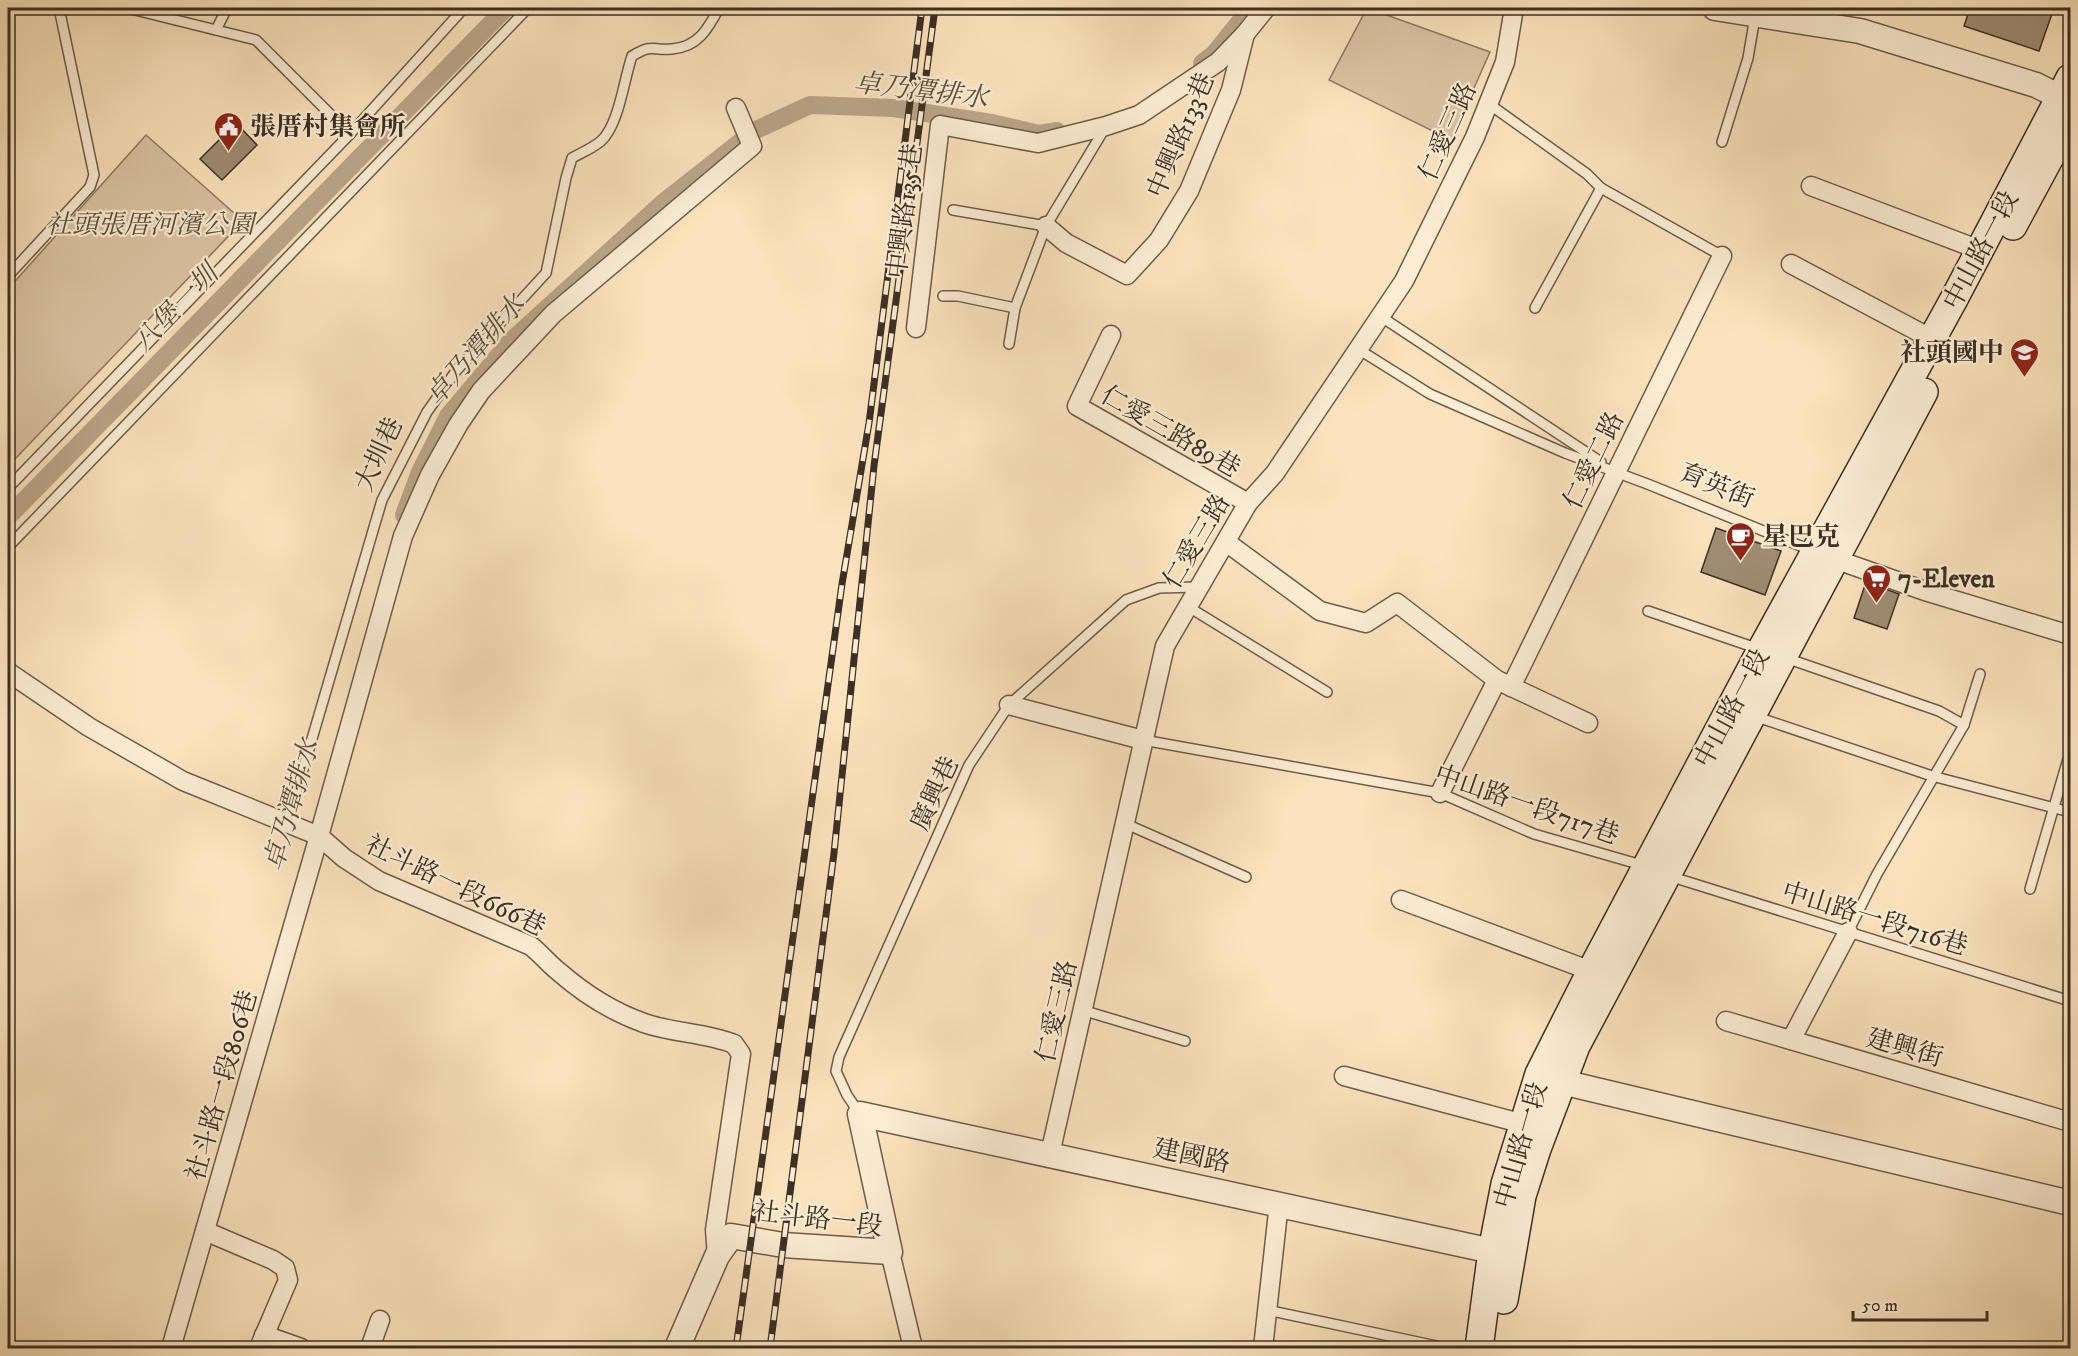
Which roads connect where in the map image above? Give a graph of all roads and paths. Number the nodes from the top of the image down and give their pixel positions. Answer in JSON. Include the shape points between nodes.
{"nodes":[{"id":1,"x":59,"y":8,"type":"edge"},
{"id":2,"x":127,"y":8,"type":"edge"},
{"id":3,"x":227,"y":8,"type":"edge"},
{"id":4,"x":464,"y":8,"type":"edge"},
{"id":5,"x":528,"y":8,"type":"edge"},
{"id":6,"x":719,"y":8,"type":"edge"},
{"id":7,"x":1266,"y":8,"type":"edge"},
{"id":8,"x":1514,"y":8,"type":"edge"},
{"id":9,"x":1715,"y":8,"type":"edge"},
{"id":10,"x":156,"y":11,"type":"edge"},
{"id":11,"x":1755,"y":14,"type":"junction"},
{"id":12,"x":216,"y":30,"type":"junction"},
{"id":13,"x":1245,"y":34,"type":"junction"},
{"id":14,"x":2068,"y":99,"type":"edge"},
{"id":15,"x":1488,"y":104,"type":"junction"},
{"id":16,"x":736,"y":108,"type":"dead end"},
{"id":17,"x":1106,"y":126,"type":"junction"},
{"id":18,"x":350,"y":134,"type":"junction"},
{"id":19,"x":1722,"y":142,"type":"dead end"},
{"id":20,"x":1811,"y":186,"type":"dead end"},
{"id":21,"x":1601,"y":188,"type":"junction"},
{"id":22,"x":953,"y":210,"type":"dead end"},
{"id":23,"x":1046,"y":226,"type":"junction"},
{"id":24,"x":1980,"y":250,"type":"junction"},
{"id":25,"x":1722,"y":256,"type":"joint"},
{"id":26,"x":1791,"y":264,"type":"dead end"},
{"id":27,"x":8,"y":276,"type":"edge"},
{"id":28,"x":943,"y":296,"type":"dead end"},
{"id":29,"x":1015,"y":308,"type":"junction"},
{"id":30,"x":1535,"y":308,"type":"dead end"},
{"id":31,"x":1380,"y":316,"type":"junction"},
{"id":32,"x":916,"y":328,"type":"dead end"},
{"id":33,"x":1111,"y":334,"type":"dead end"},
{"id":34,"x":1932,"y":339,"type":"junction"},
{"id":35,"x":1009,"y":344,"type":"dead end"},
{"id":36,"x":1358,"y":349,"type":"junction"},
{"id":37,"x":1615,"y":472,"type":"junction"},
{"id":38,"x":8,"y":488,"type":"edge"},
{"id":39,"x":1248,"y":503,"type":"junction"},
{"id":40,"x":1226,"y":542,"type":"junction"},
{"id":41,"x":8,"y":547,"type":"edge"},
{"id":42,"x":1825,"y":555,"type":"junction"},
{"id":43,"x":1198,"y":587,"type":"junction"},
{"id":44,"x":1187,"y":606,"type":"junction"},
{"id":45,"x":1648,"y":611,"type":"dead end"},
{"id":46,"x":2070,"y":635,"type":"edge"},
{"id":47,"x":1773,"y":653,"type":"junction"},
{"id":48,"x":8,"y":672,"type":"edge"},
{"id":49,"x":1980,"y":674,"type":"dead end"},
{"id":50,"x":1504,"y":683,"type":"junction"},
{"id":51,"x":1327,"y":692,"type":"dead end"},
{"id":52,"x":1009,"y":705,"type":"junction"},
{"id":53,"x":1752,"y":715,"type":"junction"},
{"id":54,"x":1588,"y":723,"type":"dead end"},
{"id":55,"x":1964,"y":724,"type":"junction"},
{"id":56,"x":1143,"y":740,"type":"junction"},
{"id":57,"x":2070,"y":752,"type":"edge"},
{"id":58,"x":1932,"y":776,"type":"junction"},
{"id":59,"x":1440,"y":793,"type":"junction"},
{"id":60,"x":2054,"y":807,"type":"junction"},
{"id":61,"x":2070,"y":812,"type":"edge"},
{"id":62,"x":1124,"y":823,"type":"junction"},
{"id":63,"x":292,"y":827,"type":"junction"},
{"id":64,"x":319,"y":836,"type":"junction"},
{"id":65,"x":1657,"y":871,"type":"junction"},
{"id":66,"x":1246,"y":877,"type":"dead end"},
{"id":67,"x":2030,"y":888,"type":"dead end"},
{"id":68,"x":1401,"y":900,"type":"dead end"},
{"id":69,"x":1848,"y":932,"type":"junction"},
{"id":70,"x":1590,"y":971,"type":"junction"},
{"id":71,"x":2070,"y":1001,"type":"edge"},
{"id":72,"x":1082,"y":1010,"type":"junction"},
{"id":73,"x":1726,"y":1021,"type":"dead end"},
{"id":74,"x":1791,"y":1040,"type":"junction"},
{"id":75,"x":1185,"y":1041,"type":"dead end"},
{"id":76,"x":1344,"y":1076,"type":"dead end"},
{"id":77,"x":1551,"y":1078,"type":"junction"},
{"id":78,"x":860,"y":1114,"type":"junction"},
{"id":79,"x":2070,"y":1122,"type":"edge"},
{"id":80,"x":1524,"y":1124,"type":"junction"},
{"id":81,"x":1050,"y":1154,"type":"junction"},
{"id":82,"x":1279,"y":1203,"type":"junction"},
{"id":83,"x":2070,"y":1203,"type":"edge"},
{"id":84,"x":205,"y":1231,"type":"junction"},
{"id":85,"x":890,"y":1252,"type":"junction"},
{"id":86,"x":1502,"y":1252,"type":"junction"},
{"id":87,"x":717,"y":1256,"type":"junction"},
{"id":88,"x":1267,"y":1310,"type":"junction"},
{"id":89,"x":380,"y":1320,"type":"dead end"},
{"id":90,"x":262,"y":1342,"type":"edge"},
{"id":91,"x":171,"y":1348,"type":"edge"},
{"id":92,"x":301,"y":1348,"type":"edge"},
{"id":93,"x":370,"y":1348,"type":"edge"},
{"id":94,"x":677,"y":1348,"type":"edge"},
{"id":95,"x":913,"y":1348,"type":"edge"},
{"id":96,"x":1263,"y":1348,"type":"edge"},
{"id":97,"x":1446,"y":1348,"type":"edge"},
{"id":98,"x":1479,"y":1348,"type":"edge"},
{"id":99,"x":1497,"y":1348,"type":"edge"}],
"edges":[{"from":1,"to":27,"type":"lane","via":[[94,175],[90,187]]},
{"from":2,"to":10,"type":"lane"},
{"from":3,"to":12,"type":"lane"},
{"from":4,"to":18,"type":"lane"},
{"from":5,"to":41,"type":"lane"},
{"from":6,"to":63,"type":"lane","name":"大圳巷","via":[[709,28],[693,45],[672,49],[647,47],[632,56],[610,130],[601,141],[572,158],[546,273],[456,371],[405,452],[382,500]]},
{"from":7,"to":13,"type":"street","name":"中興路133巷"},
{"from":8,"to":15,"type":"street","name":"仁愛三路","via":[[1505,62]]},
{"from":9,"to":11,"type":"street"},
{"from":10,"to":12,"type":"lane"},
{"from":11,"to":14,"type":"street","via":[[1860,31],[2036,85]]},
{"from":11,"to":19,"type":"lane","via":[[1748,58]]},
{"from":12,"to":18,"type":"lane","via":[[256,40]]},
{"from":13,"to":17,"type":"street","name":"中興路135巷","via":[[1218,62],[1139,116]]},
{"from":13,"to":23,"type":"street","name":"中興路133巷","via":[[1231,90],[1189,190],[1159,240],[1127,275],[1066,243]]},
{"from":14,"to":24,"type":"main road","name":"中山路一段"},
{"from":14,"to":42,"type":"main road","name":"中山路一段"},
{"from":15,"to":21,"type":"lane"},
{"from":15,"to":31,"type":"street","name":"仁愛三路","via":[[1404,282]]},
{"from":16,"to":64,"type":"street","via":[[752,146],[553,314],[481,391],[458,425],[403,536]]},
{"from":17,"to":23,"type":"lane"},
{"from":17,"to":32,"type":"street","name":"中興路135巷","via":[[1038,143],[940,124]]},
{"from":18,"to":38,"type":"lane"},
{"from":20,"to":24,"type":"street"},
{"from":21,"to":25,"type":"lane"},
{"from":21,"to":30,"type":"lane"},
{"from":22,"to":23,"type":"lane"},
{"from":23,"to":29,"type":"lane"},
{"from":24,"to":34,"type":"main road","name":"中山路一段"},
{"from":25,"to":37,"type":"street","name":"仁愛二路"},
{"from":26,"to":34,"type":"street"},
{"from":28,"to":29,"type":"lane"},
{"from":29,"to":35,"type":"lane"},
{"from":31,"to":36,"type":"street","name":"仁愛三路"},
{"from":31,"to":37,"type":"lane"},
{"from":33,"to":39,"type":"street","name":"仁愛三路89巷","via":[[1077,406]]},
{"from":34,"to":42,"type":"main road","name":"中山路一段"},
{"from":36,"to":37,"type":"lane","name":"育英街","via":[[1430,394]]},
{"from":36,"to":39,"type":"street","name":"仁愛三路","via":[[1275,473]]},
{"from":37,"to":42,"type":"lane","name":"育英街"},
{"from":37,"to":50,"type":"street","name":"仁愛二路"},
{"from":39,"to":40,"type":"street","name":"仁愛三路"},
{"from":40,"to":43,"type":"street","name":"仁愛三路"},
{"from":40,"to":50,"type":"street","via":[[1320,610],[1366,623],[1397,603]]},
{"from":42,"to":46,"type":"street","name":"育英街","via":[[1928,592]]},
{"from":42,"to":47,"type":"main road","name":"中山路一段"},
{"from":43,"to":44,"type":"street","name":"仁愛三路"},
{"from":43,"to":52,"type":"lane","name":"廣興巷","via":[[1159,588],[1126,600]]},
{"from":44,"to":51,"type":"lane"},
{"from":44,"to":56,"type":"street","name":"仁愛三路","via":[[1165,646]]},
{"from":45,"to":47,"type":"lane"},
{"from":47,"to":53,"type":"main road","name":"中山路一段"},
{"from":47,"to":55,"type":"lane","via":[[1939,711]]},
{"from":47,"to":65,"type":"main road","name":"中山路一段"},
{"from":48,"to":63,"type":"street","via":[[183,782]]},
{"from":49,"to":55,"type":"lane"},
{"from":50,"to":54,"type":"street"},
{"from":50,"to":59,"type":"street","name":"仁愛二路"},
{"from":52,"to":56,"type":"street"},
{"from":52,"to":78,"type":"lane","name":"廣興巷","via":[[969,765],[839,1057],[836,1071]]},
{"from":53,"to":58,"type":"lane"},
{"from":53,"to":65,"type":"main road","name":"中山路一段"},
{"from":55,"to":58,"type":"lane"},
{"from":56,"to":59,"type":"lane","name":"中山路一段717巷"},
{"from":56,"to":62,"type":"street","name":"仁愛三路"},
{"from":57,"to":60,"type":"lane"},
{"from":58,"to":60,"type":"lane"},
{"from":58,"to":69,"type":"lane"},
{"from":59,"to":65,"type":"lane","name":"中山路一段717巷","via":[[1534,834]]},
{"from":60,"to":61,"type":"lane"},
{"from":60,"to":67,"type":"lane"},
{"from":62,"to":66,"type":"lane"},
{"from":62,"to":72,"type":"street","name":"仁愛三路"},
{"from":63,"to":64,"type":"street"},
{"from":64,"to":84,"type":"street","name":"社斗路一段806巷"},
{"from":64,"to":87,"type":"street","name":"社斗路一段666巷","via":[[379,881],[531,946],[557,971],[609,1007],[645,1023],[734,1044],[741,1054],[715,1230]]},
{"from":65,"to":69,"type":"lane","name":"中山路一段716巷"},
{"from":65,"to":70,"type":"main road","name":"中山路一段"},
{"from":65,"to":77,"type":"main road","name":"中山路一段","via":[[1576,1046]]},
{"from":68,"to":70,"type":"street"},
{"from":69,"to":71,"type":"lane","name":"中山路一段716巷"},
{"from":69,"to":74,"type":"street"},
{"from":70,"to":77,"type":"main road","name":"中山路一段"},
{"from":72,"to":75,"type":"lane"},
{"from":72,"to":81,"type":"street","name":"仁愛三路"},
{"from":73,"to":74,"type":"street","name":"建興街"},
{"from":74,"to":79,"type":"street","name":"建興街"},
{"from":76,"to":80,"type":"street"},
{"from":77,"to":80,"type":"main road","name":"中山路一段"},
{"from":77,"to":83,"type":"street"},
{"from":77,"to":86,"type":"main road","name":"中山路一段","via":[[1537,1149]]},
{"from":78,"to":81,"type":"street","name":"建國路"},
{"from":78,"to":85,"type":"street"},
{"from":80,"to":86,"type":"main road","name":"中山路一段","via":[[1505,1184]]},
{"from":81,"to":82,"type":"street","name":"建國路"},
{"from":82,"to":86,"type":"street","name":"建國路"},
{"from":82,"to":88,"type":"street"},
{"from":84,"to":90,"type":"street","via":[[285,1268],[288,1280]]},
{"from":84,"to":91,"type":"street","name":"社斗路一段806巷"},
{"from":85,"to":87,"type":"street","name":"社斗路一段","via":[[783,1245],[731,1236]]},
{"from":85,"to":95,"type":"street","name":"社斗路一段"},
{"from":86,"to":98,"type":"main road","name":"中山路一段"},
{"from":86,"to":99,"type":"main road","name":"中山路一段"},
{"from":87,"to":94,"type":"street","name":"社斗路一段"},
{"from":88,"to":96,"type":"street"},
{"from":88,"to":97,"type":"lane"},
{"from":89,"to":93,"type":"street"},
{"from":90,"to":92,"type":"street"}]}
